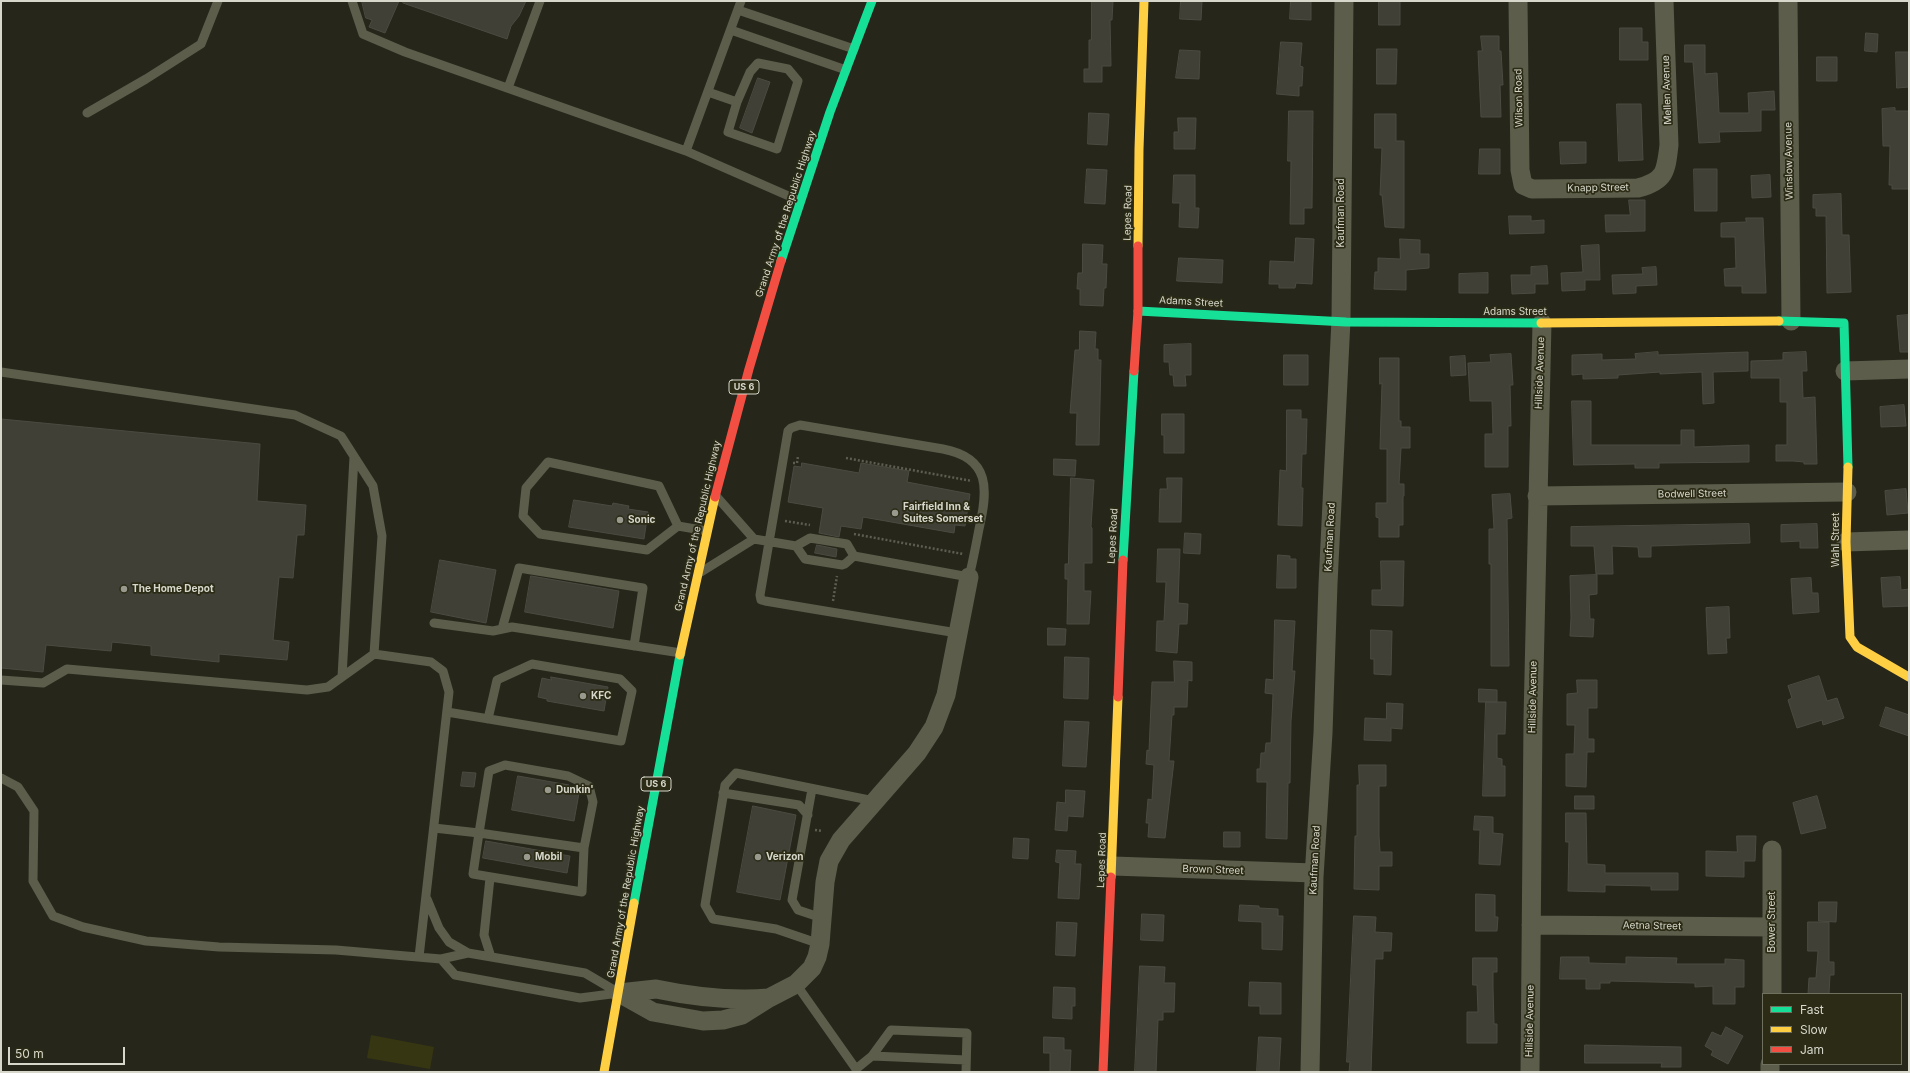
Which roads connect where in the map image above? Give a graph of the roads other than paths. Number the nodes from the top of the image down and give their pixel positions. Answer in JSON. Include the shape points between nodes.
{"nodes":[{"id":1,"x":218,"y":1,"type":"edge"},
{"id":2,"x":352,"y":1,"type":"edge"},
{"id":3,"x":540,"y":1,"type":"edge"},
{"id":4,"x":872,"y":1,"type":"edge"},
{"id":5,"x":1144,"y":1,"type":"edge"},
{"id":6,"x":1344,"y":1,"type":"edge"},
{"id":7,"x":1518,"y":1,"type":"edge"},
{"id":8,"x":1664,"y":1,"type":"edge"},
{"id":9,"x":1788,"y":1,"type":"edge"},
{"id":10,"x":740,"y":6,"type":"edge"},
{"id":11,"x":731,"y":30,"type":"junction"},
{"id":12,"x":854,"y":49,"type":"junction"},
{"id":13,"x":846,"y":70,"type":"junction"},
{"id":14,"x":508,"y":88,"type":"junction"},
{"id":15,"x":708,"y":92,"type":"junction"},
{"id":16,"x":737,"y":102,"type":"junction"},
{"id":17,"x":87,"y":113,"type":"dead end"},
{"id":18,"x":686,"y":151,"type":"junction"},
{"id":19,"x":1661,"y":177,"type":"joint"},
{"id":20,"x":1532,"y":189,"type":"joint"},
{"id":21,"x":800,"y":201,"type":"junction"},
{"id":22,"x":1138,"y":311,"type":"junction"},
{"id":23,"x":1340,"y":321,"type":"junction"},
{"id":24,"x":1791,"y":321,"type":"junction"},
{"id":25,"x":1542,"y":323,"type":"junction"},
{"id":26,"x":1909,"y":369,"type":"edge"},
{"id":27,"x":1845,"y":371,"type":"junction"},
{"id":28,"x":1,"y":372,"type":"edge"},
{"id":29,"x":354,"y":457,"type":"junction"},
{"id":30,"x":1847,"y":492,"type":"junction"},
{"id":31,"x":715,"y":495,"type":"junction"},
{"id":32,"x":1537,"y":496,"type":"junction"},
{"id":33,"x":678,"y":526,"type":"junction"},
{"id":34,"x":707,"y":530,"type":"junction"},
{"id":35,"x":754,"y":539,"type":"junction"},
{"id":36,"x":1909,"y":540,"type":"edge"},
{"id":37,"x":769,"y":542,"type":"junction"},
{"id":38,"x":1846,"y":542,"type":"junction"},
{"id":39,"x":796,"y":546,"type":"junction"},
{"id":40,"x":854,"y":556,"type":"junction"},
{"id":41,"x":696,"y":574,"type":"junction"},
{"id":42,"x":970,"y":577,"type":"junction"},
{"id":43,"x":434,"y":623,"type":"dead end"},
{"id":44,"x":502,"y":629,"type":"junction"},
{"id":45,"x":957,"y":634,"type":"junction"},
{"id":46,"x":634,"y":646,"type":"junction"},
{"id":47,"x":680,"y":653,"type":"junction"},
{"id":48,"x":374,"y":654,"type":"junction"},
{"id":49,"x":342,"y":677,"type":"junction"},
{"id":50,"x":1909,"y":677,"type":"edge"},
{"id":51,"x":1,"y":680,"type":"edge"},
{"id":52,"x":447,"y":712,"type":"junction"},
{"id":53,"x":488,"y":719,"type":"junction"},
{"id":54,"x":1,"y":778,"type":"edge"},
{"id":55,"x":812,"y":789,"type":"junction"},
{"id":56,"x":723,"y":793,"type":"junction"},
{"id":57,"x":874,"y":801,"type":"junction"},
{"id":58,"x":808,"y":815,"type":"junction"},
{"id":59,"x":434,"y":828,"type":"junction"},
{"id":60,"x":479,"y":833,"type":"junction"},
{"id":61,"x":584,"y":848,"type":"junction"},
{"id":62,"x":1772,"y":850,"type":"dead end"},
{"id":63,"x":1113,"y":866,"type":"junction"},
{"id":64,"x":1314,"y":873,"type":"junction"},
{"id":65,"x":490,"y":878,"type":"junction"},
{"id":66,"x":427,"y":898,"type":"junction"},
{"id":67,"x":822,"y":918,"type":"junction"},
{"id":68,"x":1531,"y":925,"type":"junction"},
{"id":69,"x":1772,"y":927,"type":"junction"},
{"id":70,"x":820,"y":944,"type":"junction"},
{"id":71,"x":468,"y":953,"type":"junction"},
{"id":72,"x":419,"y":957,"type":"junction"},
{"id":73,"x":491,"y":958,"type":"junction"},
{"id":74,"x":441,"y":959,"type":"junction"},
{"id":75,"x":796,"y":984,"type":"junction"},
{"id":76,"x":619,"y":993,"type":"junction"},
{"id":77,"x":1772,"y":993,"type":"edge"},
{"id":78,"x":872,"y":1056,"type":"junction"},
{"id":79,"x":966,"y":1060,"type":"junction"},
{"id":80,"x":856,"y":1071,"type":"edge"},
{"id":81,"x":604,"y":1072,"type":"edge"},
{"id":82,"x":966,"y":1072,"type":"edge"},
{"id":83,"x":1103,"y":1072,"type":"edge"},
{"id":84,"x":1310,"y":1072,"type":"edge"},
{"id":85,"x":1530,"y":1072,"type":"edge"}],
"edges":[{"from":1,"to":17,"type":"lane","via":[[201,44]]},
{"from":2,"to":14,"type":"lane","via":[[363,34],[405,52]]},
{"from":3,"to":14,"type":"lane"},
{"from":4,"to":12,"type":"street","name":"Grand Army of the Republic Highway","number":"US 6"},
{"from":5,"to":22,"type":"street","name":"Lepes Road","via":[[1139,148]]},
{"from":6,"to":23,"type":"street","name":"Kaufman Road"},
{"from":7,"to":20,"type":"street","name":"Wilson Road","via":[[1520,170],[1523,185]]},
{"from":8,"to":19,"type":"street","name":"Mellen Avenue","via":[[1669,145],[1667,166]]},
{"from":9,"to":24,"type":"street","name":"Winslow Avenue"},
{"from":10,"to":11,"type":"lane"},
{"from":10,"to":12,"type":"lane"},
{"from":11,"to":13,"type":"lane"},
{"from":11,"to":15,"type":"lane"},
{"from":12,"to":13,"type":"street","name":"Grand Army of the Republic Highway","number":"US 6"},
{"from":13,"to":21,"type":"street","name":"Grand Army of the Republic Highway","number":"US 6"},
{"from":14,"to":18,"type":"lane"},
{"from":15,"to":16,"type":"lane"},
{"from":15,"to":18,"type":"lane"},
{"from":16,"to":16,"type":"lane","via":[[728,132],[777,149],[798,81],[788,69],[758,63],[750,72]]},
{"from":18,"to":21,"type":"lane"},
{"from":19,"to":20,"type":"street","name":"Knapp Street","via":[[1653,184],[1638,188]]},
{"from":21,"to":31,"type":"street","name":"Grand Army of the Republic Highway","number":"US 6"},
{"from":22,"to":23,"type":"street","name":"Adams Street"},
{"from":22,"to":63,"type":"street","name":"Lepes Road","via":[[1126,488]]},
{"from":23,"to":25,"type":"street","name":"Adams Street"},
{"from":23,"to":64,"type":"street","name":"Kaufman Road","via":[[1323,733]]},
{"from":24,"to":25,"type":"street","name":"Adams Street"},
{"from":24,"to":27,"type":"street","name":"Adams Street","via":[[1844,323]]},
{"from":25,"to":32,"type":"street","name":"Hillside Avenue"},
{"from":26,"to":27,"type":"street"},
{"from":27,"to":30,"type":"street","name":"Wahl Street"},
{"from":28,"to":29,"type":"lane","via":[[295,415],[340,436]]},
{"from":29,"to":48,"type":"lane","via":[[373,486],[382,536]]},
{"from":29,"to":49,"type":"lane"},
{"from":30,"to":32,"type":"street","name":"Bodwell Street"},
{"from":30,"to":38,"type":"street","name":"Wahl Street"},
{"from":31,"to":34,"type":"street","name":"Grand Army of the Republic Highway","number":"US 6"},
{"from":31,"to":35,"type":"lane"},
{"from":32,"to":68,"type":"street","name":"Hillside Avenue"},
{"from":33,"to":33,"type":"lane","via":[[659,486],[548,462],[526,488],[523,516],[540,534],[647,550]]},
{"from":33,"to":34,"type":"lane"},
{"from":34,"to":41,"type":"street","name":"Grand Army of the Republic Highway","number":"US 6"},
{"from":35,"to":37,"type":"lane"},
{"from":35,"to":41,"type":"lane"},
{"from":36,"to":38,"type":"street"},
{"from":37,"to":39,"type":"lane"},
{"from":37,"to":42,"type":"lane","via":[[788,431],[791,428],[800,425],[943,449],[966,456],[984,481],[985,503]]},
{"from":37,"to":45,"type":"lane","via":[[761,600]]},
{"from":38,"to":50,"type":"street","name":"Wahl Street","via":[[1850,637],[1857,647]]},
{"from":39,"to":40,"type":"lane","via":[[810,538],[847,544]]},
{"from":39,"to":40,"type":"lane","via":[[805,559],[842,565]]},
{"from":40,"to":42,"type":"lane"},
{"from":41,"to":47,"type":"street","name":"Grand Army of the Republic Highway","number":"US 6"},
{"from":42,"to":45,"type":"street"},
{"from":43,"to":44,"type":"lane","via":[[493,631]]},
{"from":44,"to":46,"type":"lane","via":[[512,627]]},
{"from":44,"to":46,"type":"lane","via":[[519,568],[643,588]]},
{"from":45,"to":57,"type":"street","via":[[946,695],[934,727],[917,753]]},
{"from":46,"to":47,"type":"lane"},
{"from":47,"to":76,"type":"street","name":"Grand Army of the Republic Highway","number":"US 6"},
{"from":48,"to":49,"type":"lane"},
{"from":48,"to":52,"type":"lane","via":[[431,662],[443,671],[449,692]]},
{"from":49,"to":51,"type":"lane","via":[[328,687],[307,690],[67,669],[43,682]]},
{"from":52,"to":53,"type":"lane"},
{"from":52,"to":59,"type":"lane"},
{"from":53,"to":53,"type":"lane","via":[[621,741],[632,691],[620,679],[532,664],[497,680]]},
{"from":54,"to":72,"type":"lane","via":[[18,787],[34,811],[33,881],[53,916],[83,927],[146,941],[219,947],[336,950]]},
{"from":55,"to":56,"type":"lane","via":[[736,773],[724,785]]},
{"from":55,"to":57,"type":"lane"},
{"from":55,"to":58,"type":"lane"},
{"from":56,"to":58,"type":"lane","via":[[799,805]]},
{"from":56,"to":70,"type":"lane","via":[[705,906],[714,919],[776,929]]},
{"from":57,"to":67,"type":"street","via":[[841,840],[829,861]]},
{"from":58,"to":67,"type":"lane","via":[[792,900],[798,910]]},
{"from":59,"to":60,"type":"lane"},
{"from":59,"to":66,"type":"lane"},
{"from":60,"to":61,"type":"lane"},
{"from":60,"to":61,"type":"lane","via":[[489,771],[505,765],[568,776],[589,786],[593,802]]},
{"from":60,"to":65,"type":"lane","via":[[473,874]]},
{"from":61,"to":65,"type":"lane","via":[[582,892]]},
{"from":62,"to":69,"type":"street","name":"Bower Street"},
{"from":63,"to":64,"type":"street","name":"Brown Street"},
{"from":63,"to":83,"type":"street","name":"Lepes Road"},
{"from":64,"to":84,"type":"street","name":"Kaufman Road"},
{"from":65,"to":73,"type":"lane","via":[[484,935]]},
{"from":66,"to":71,"type":"lane","via":[[439,928],[449,942]]},
{"from":66,"to":72,"type":"lane"},
{"from":67,"to":70,"type":"street"},
{"from":68,"to":69,"type":"street","name":"Aetna Street"},
{"from":68,"to":85,"type":"street","name":"Hillside Avenue"},
{"from":69,"to":77,"type":"street","name":"Bower Street"},
{"from":70,"to":75,"type":"street","via":[[812,968]]},
{"from":71,"to":73,"type":"lane"},
{"from":71,"to":74,"type":"lane"},
{"from":72,"to":74,"type":"lane"},
{"from":73,"to":76,"type":"lane","via":[[585,973]]},
{"from":74,"to":76,"type":"lane","via":[[455,975],[580,998]]},
{"from":75,"to":76,"type":"street","via":[[769,998],[734,1000],[656,989]]},
{"from":75,"to":80,"type":"lane"},
{"from":76,"to":81,"type":"street","name":"Grand Army of the Republic Highway","number":"US 6"},
{"from":78,"to":79,"type":"lane"},
{"from":78,"to":79,"type":"lane","via":[[890,1030],[967,1033]]},
{"from":78,"to":80,"type":"lane"},
{"from":79,"to":82,"type":"lane"}]}
